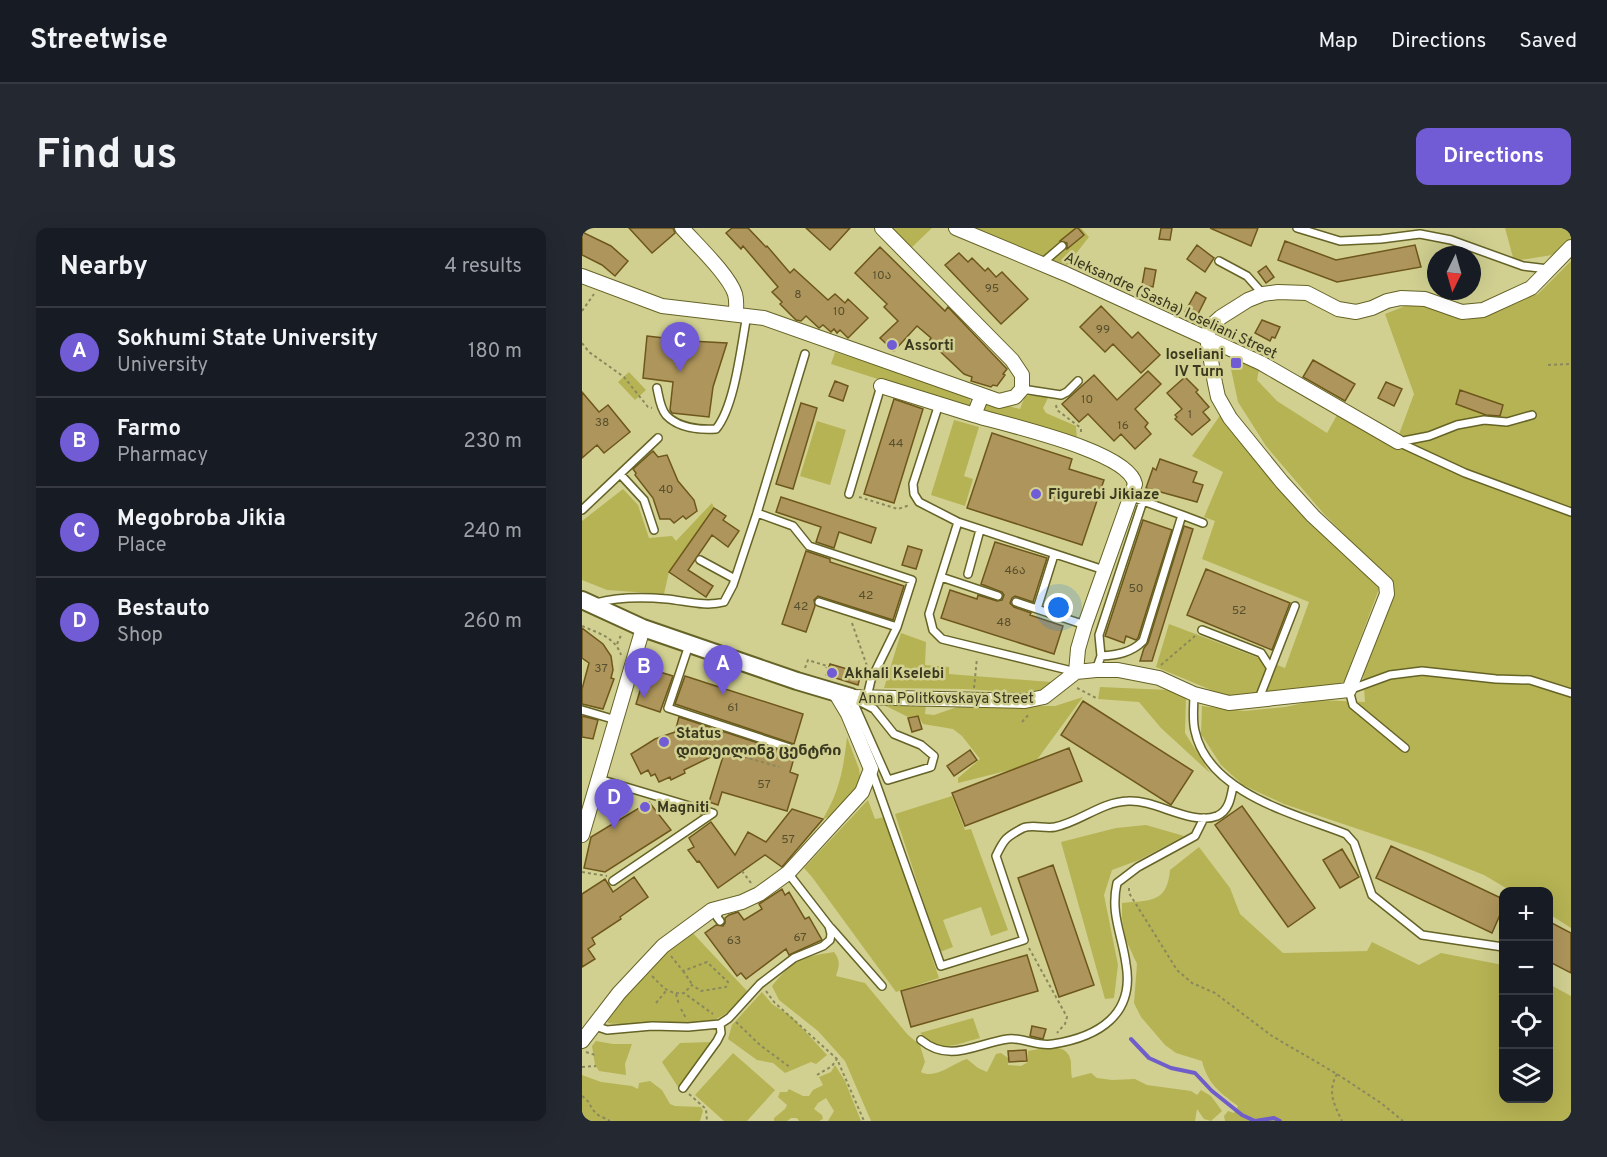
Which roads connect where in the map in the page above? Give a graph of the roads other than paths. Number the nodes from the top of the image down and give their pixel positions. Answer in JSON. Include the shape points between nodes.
{"nodes":[{"id":1,"x":682,"y":228,"type":"edge"},
{"id":2,"x":882,"y":228,"type":"edge"},
{"id":3,"x":956,"y":228,"type":"edge"},
{"id":4,"x":1297,"y":228,"type":"edge"},
{"id":5,"x":1062,"y":246,"type":"dead end"},
{"id":6,"x":1571,"y":247,"type":"edge"},
{"id":7,"x":1219,"y":261,"type":"dead end"},
{"id":8,"x":1041,"y":264,"type":"junction"},
{"id":9,"x":1548,"y":269,"type":"junction"},
{"id":10,"x":582,"y":276,"type":"edge"},
{"id":11,"x":1263,"y":294,"type":"junction"},
{"id":12,"x":741,"y":314,"type":"junction"},
{"id":13,"x":1207,"y":338,"type":"junction"},
{"id":14,"x":805,"y":354,"type":"dead end"},
{"id":15,"x":1078,"y":381,"type":"dead end"},
{"id":16,"x":882,"y":386,"type":"joint"},
{"id":17,"x":657,"y":388,"type":"dead end"},
{"id":18,"x":1022,"y":388,"type":"junction"},
{"id":19,"x":982,"y":395,"type":"junction"},
{"id":20,"x":939,"y":404,"type":"junction"},
{"id":21,"x":974,"y":415,"type":"junction"},
{"id":22,"x":1532,"y":415,"type":"dead end"},
{"id":23,"x":658,"y":438,"type":"dead end"},
{"id":24,"x":1398,"y":442,"type":"junction"},
{"id":25,"x":620,"y":474,"type":"junction"},
{"id":26,"x":849,"y":494,"type":"road end"},
{"id":27,"x":1136,"y":499,"type":"junction"},
{"id":28,"x":582,"y":510,"type":"edge"},
{"id":29,"x":1571,"y":512,"type":"edge"},
{"id":30,"x":757,"y":513,"type":"junction"},
{"id":31,"x":1182,"y":515,"type":"junction"},
{"id":32,"x":958,"y":522,"type":"junction"},
{"id":33,"x":1203,"y":523,"type":"dead end"},
{"id":34,"x":654,"y":530,"type":"dead end"},
{"id":35,"x":980,"y":530,"type":"junction"},
{"id":36,"x":1054,"y":555,"type":"junction"},
{"id":37,"x":700,"y":560,"type":"dead end"},
{"id":38,"x":1104,"y":570,"type":"junction"},
{"id":39,"x":968,"y":573,"type":"dead end"},
{"id":40,"x":940,"y":577,"type":"junction"},
{"id":41,"x":735,"y":579,"type":"junction"},
{"id":42,"x":998,"y":596,"type":"dead end"},
{"id":43,"x":587,"y":602,"type":"edge"},
{"id":44,"x":819,"y":602,"type":"dead end"},
{"id":45,"x":1016,"y":602,"type":"dead end"},
{"id":46,"x":1295,"y":606,"type":"dead end"},
{"id":47,"x":1037,"y":609,"type":"junction"},
{"id":48,"x":1085,"y":625,"type":"junction"},
{"id":49,"x":897,"y":627,"type":"junction"},
{"id":50,"x":643,"y":628,"type":"junction"},
{"id":51,"x":1202,"y":630,"type":"road end"},
{"id":52,"x":689,"y":645,"type":"junction"},
{"id":53,"x":1101,"y":656,"type":"junction"},
{"id":54,"x":1270,"y":667,"type":"junction"},
{"id":55,"x":1096,"y":670,"type":"junction"},
{"id":56,"x":1076,"y":672,"type":"junction"},
{"id":57,"x":1349,"y":690,"type":"junction"},
{"id":58,"x":1571,"y":693,"type":"edge"},
{"id":59,"x":1194,"y":694,"type":"junction"},
{"id":60,"x":851,"y":696,"type":"junction"},
{"id":61,"x":1258,"y":701,"type":"junction"},
{"id":62,"x":582,"y":710,"type":"edge"},
{"id":63,"x":616,"y":720,"type":"junction"},
{"id":64,"x":790,"y":748,"type":"dead end"},
{"id":65,"x":1405,"y":748,"type":"dead end"},
{"id":66,"x":871,"y":769,"type":"junction"},
{"id":67,"x":599,"y":779,"type":"junction"},
{"id":68,"x":1233,"y":786,"type":"junction"},
{"id":69,"x":1204,"y":818,"type":"junction"},
{"id":70,"x":582,"y":835,"type":"edge"},
{"id":71,"x":788,"y":873,"type":"junction"},
{"id":72,"x":613,"y":881,"type":"road end"},
{"id":73,"x":829,"y":926,"type":"junction"},
{"id":74,"x":1499,"y":946,"type":"edge"},
{"id":75,"x":882,"y":986,"type":"dead end"},
{"id":76,"x":720,"y":1024,"type":"junction"},
{"id":77,"x":595,"y":1026,"type":"junction"},
{"id":78,"x":921,"y":1040,"type":"dead end"},
{"id":79,"x":582,"y":1041,"type":"edge"},
{"id":80,"x":683,"y":1088,"type":"road end"}],
"edges":[{"from":1,"to":12,"type":"street","via":[[735,292]]},
{"from":2,"to":18,"type":"street","via":[[1012,360],[1022,375]]},
{"from":3,"to":8,"type":"street","name":"Aleksandre (Sasha) Ioseliani Street"},
{"from":4,"to":9,"type":"lane","via":[[1340,241],[1420,234],[1451,240],[1523,266]]},
{"from":5,"to":8,"type":"lane"},
{"from":6,"to":9,"type":"street"},
{"from":7,"to":11,"type":"lane","via":[[1247,276]]},
{"from":8,"to":13,"type":"street","name":"Aleksandre (Sasha) Ioseliani Street"},
{"from":9,"to":11,"type":"street","via":[[1531,288],[1483,310],[1461,312],[1425,299],[1401,298],[1356,312],[1338,309],[1307,293]]},
{"from":10,"to":12,"type":"street","via":[[662,306]]},
{"from":11,"to":13,"type":"street","via":[[1221,317],[1210,327]]},
{"from":12,"to":17,"type":"lane","via":[[730,399],[716,429],[703,430],[674,421],[661,406]]},
{"from":12,"to":19,"type":"street","via":[[764,318]]},
{"from":13,"to":24,"type":"street","name":"Aleksandre (Sasha) Ioseliani Street","via":[[1261,363]]},
{"from":13,"to":57,"type":"street","via":[[1218,397],[1230,418],[1313,516],[1386,584],[1387,594]]},
{"from":14,"to":30,"type":"lane"},
{"from":15,"to":18,"type":"lane","via":[[1067,392],[1055,395]]},
{"from":16,"to":20,"type":"street"},
{"from":16,"to":26,"type":"lane"},
{"from":18,"to":19,"type":"street","via":[[1015,397],[999,401]]},
{"from":19,"to":21,"type":"street"},
{"from":20,"to":21,"type":"street"},
{"from":20,"to":32,"type":"lane","via":[[913,484],[914,494],[919,502]]},
{"from":21,"to":27,"type":"street","via":[[1084,447],[1117,463],[1134,479]]},
{"from":22,"to":24,"type":"lane","via":[[1507,422],[1457,424],[1429,436]]},
{"from":23,"to":25,"type":"lane"},
{"from":24,"to":29,"type":"lane","via":[[1465,473]]},
{"from":25,"to":28,"type":"lane"},
{"from":25,"to":34,"type":"lane","via":[[644,500]]},
{"from":27,"to":31,"type":"lane"},
{"from":27,"to":38,"type":"street"},
{"from":27,"to":53,"type":"lane","via":[[1099,635]]},
{"from":30,"to":41,"type":"lane"},
{"from":30,"to":49,"type":"lane","via":[[793,526],[809,546],[912,580]]},
{"from":31,"to":33,"type":"lane"},
{"from":31,"to":53,"type":"lane","via":[[1143,641],[1135,649]]},
{"from":32,"to":35,"type":"lane"},
{"from":32,"to":40,"type":"lane"},
{"from":35,"to":36,"type":"lane"},
{"from":35,"to":39,"type":"lane"},
{"from":36,"to":38,"type":"lane"},
{"from":36,"to":47,"type":"lane"},
{"from":37,"to":41,"type":"lane"},
{"from":38,"to":48,"type":"street"},
{"from":40,"to":42,"type":"lane"},
{"from":40,"to":56,"type":"lane","via":[[929,614],[933,630],[942,639]]},
{"from":41,"to":43,"type":"lane","via":[[724,602],[713,605],[663,599]]},
{"from":43,"to":50,"type":"street","name":"Anna Politkovskaya Street"},
{"from":44,"to":49,"type":"lane"},
{"from":45,"to":47,"type":"lane"},
{"from":46,"to":54,"type":"lane"},
{"from":47,"to":48,"type":"lane"},
{"from":48,"to":56,"type":"street"},
{"from":49,"to":60,"type":"lane","via":[[871,680]]},
{"from":50,"to":52,"type":"street","name":"Anna Politkovskaya Street"},
{"from":50,"to":63,"type":"street"},
{"from":51,"to":54,"type":"lane","via":[[1261,653]]},
{"from":52,"to":60,"type":"street","name":"Anna Politkovskaya Street"},
{"from":52,"to":64,"type":"lane","via":[[668,708]]},
{"from":53,"to":55,"type":"lane"},
{"from":54,"to":61,"type":"lane"},
{"from":55,"to":56,"type":"street","name":"Anna Politkovskaya Street"},
{"from":55,"to":59,"type":"street","name":"Anna Politkovskaya Street","via":[[1150,676]]},
{"from":56,"to":60,"type":"street","name":"Anna Politkovskaya Street","via":[[1044,698],[1025,701]]},
{"from":57,"to":58,"type":"lane","via":[[1390,675],[1422,671],[1530,680]]},
{"from":57,"to":61,"type":"street","name":"Anna Politkovskaya Street"},
{"from":57,"to":65,"type":"lane","via":[[1353,705]]},
{"from":59,"to":61,"type":"street","name":"Anna Politkovskaya Street","via":[[1229,703]]},
{"from":59,"to":68,"type":"lane","via":[[1194,730],[1201,749]]},
{"from":60,"to":60,"type":"lane","via":[[888,780],[931,767],[934,756],[921,745],[894,734],[874,709]]},
{"from":60,"to":66,"type":"street","via":[[848,714]]},
{"from":62,"to":63,"type":"lane"},
{"from":63,"to":67,"type":"street"},
{"from":66,"to":69,"type":"lane","via":[[941,966],[1024,940],[996,856],[1004,839],[1026,826],[1053,827],[1128,800]]},
{"from":66,"to":71,"type":"street","via":[[862,792]]},
{"from":67,"to":70,"type":"street"},
{"from":67,"to":72,"type":"lane","via":[[713,813]]},
{"from":68,"to":69,"type":"lane","via":[[1229,805],[1218,816]]},
{"from":68,"to":74,"type":"lane","via":[[1346,834],[1354,843],[1372,895],[1422,935]]},
{"from":69,"to":78,"type":"lane","via":[[1195,836],[1117,883],[1113,900],[1127,967],[1124,1003],[1111,1021],[1095,1032],[1046,1045],[1007,1039],[954,1052],[941,1051]]},
{"from":71,"to":73,"type":"lane"},
{"from":71,"to":77,"type":"street","via":[[721,914],[712,910],[663,946],[619,993]]},
{"from":73,"to":75,"type":"lane"},
{"from":73,"to":76,"type":"lane","via":[[830,940],[794,958],[760,984]]},
{"from":76,"to":77,"type":"lane","via":[[607,1030]]},
{"from":76,"to":80,"type":"lane","via":[[717,1041]]},
{"from":77,"to":79,"type":"street"}]}
